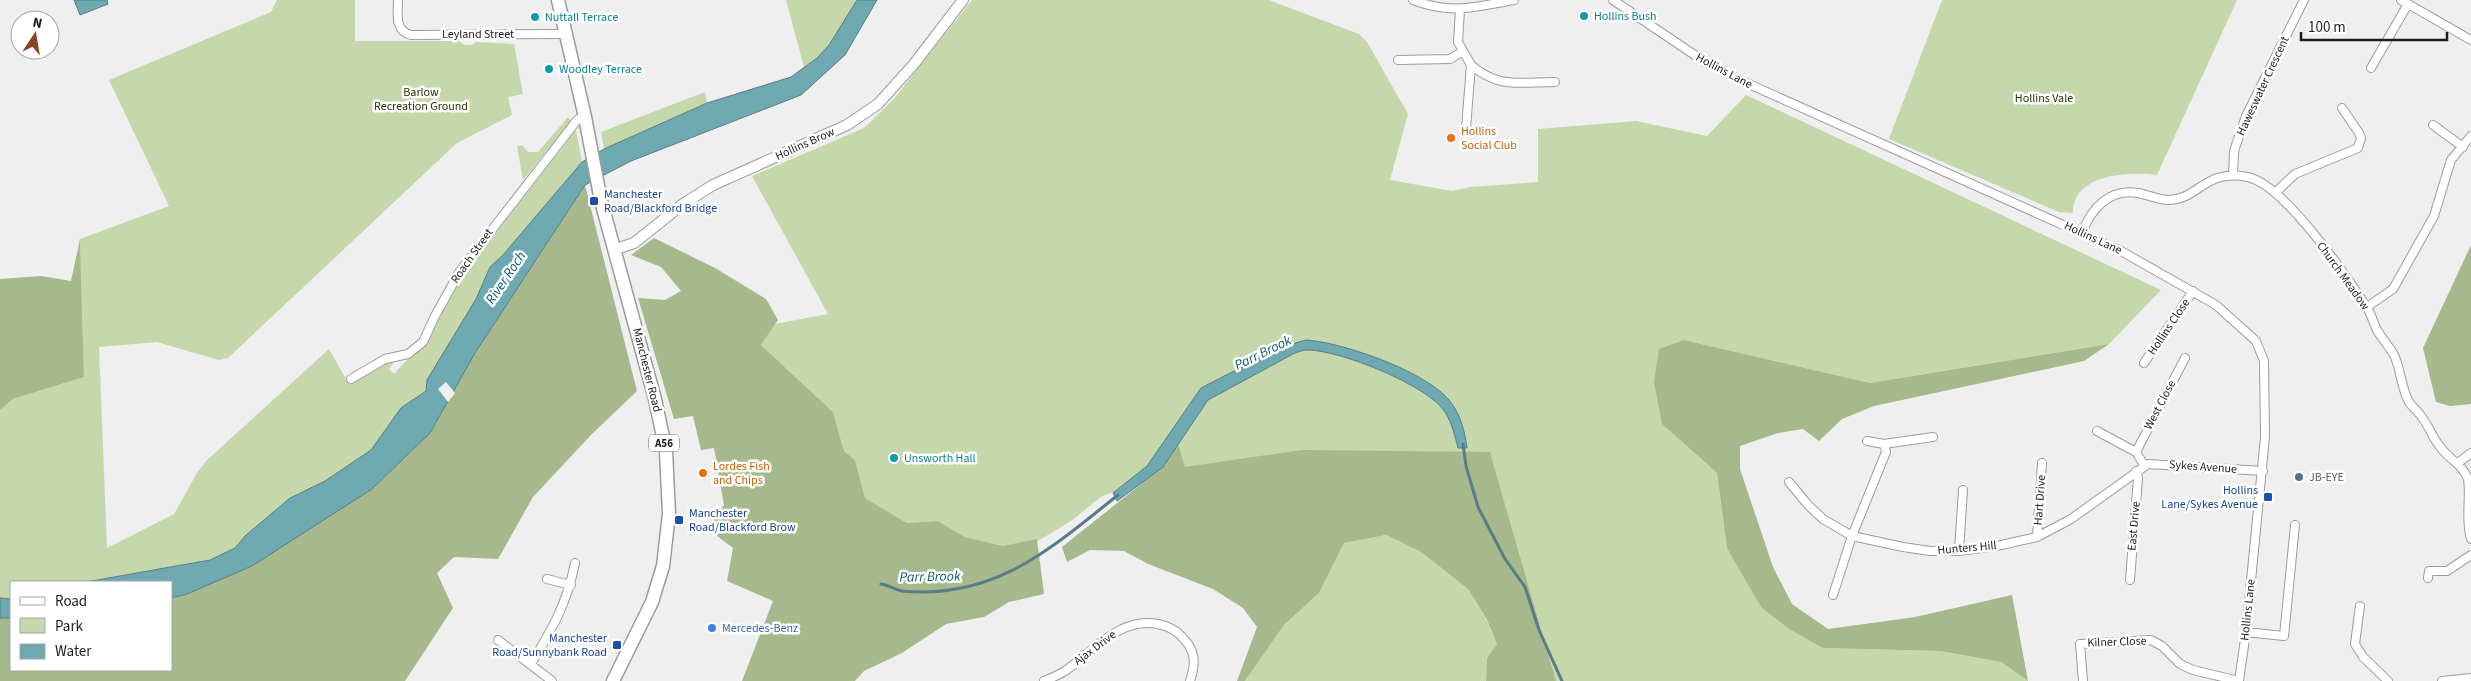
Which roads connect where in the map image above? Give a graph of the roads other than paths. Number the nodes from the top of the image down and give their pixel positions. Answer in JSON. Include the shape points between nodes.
{"nodes":[{"id":1,"x":398,"y":0,"type":"edge"},
{"id":2,"x":558,"y":0,"type":"edge"},
{"id":3,"x":963,"y":0,"type":"edge"},
{"id":4,"x":1413,"y":0,"type":"edge"},
{"id":5,"x":1514,"y":0,"type":"edge"},
{"id":6,"x":1613,"y":0,"type":"edge"},
{"id":7,"x":2304,"y":0,"type":"edge"},
{"id":8,"x":2405,"y":2,"type":"edge"},
{"id":9,"x":1460,"y":10,"type":"junction"},
{"id":10,"x":566,"y":34,"type":"junction"},
{"id":11,"x":2471,"y":40,"type":"edge"},
{"id":12,"x":1463,"y":51,"type":"junction"},
{"id":13,"x":1398,"y":60,"type":"dead end"},
{"id":14,"x":1471,"y":65,"type":"junction"},
{"id":15,"x":2371,"y":68,"type":"dead end"},
{"id":16,"x":1555,"y":82,"type":"dead end"},
{"id":17,"x":2342,"y":108,"type":"dead end"},
{"id":18,"x":585,"y":117,"type":"junction"},
{"id":19,"x":2433,"y":125,"type":"dead end"},
{"id":20,"x":1466,"y":128,"type":"dead end"},
{"id":21,"x":2471,"y":136,"type":"edge"},
{"id":22,"x":2463,"y":147,"type":"junction"},
{"id":23,"x":2233,"y":175,"type":"junction"},
{"id":24,"x":2276,"y":192,"type":"junction"},
{"id":25,"x":2082,"y":233,"type":"junction"},
{"id":26,"x":616,"y":249,"type":"junction"},
{"id":27,"x":2194,"y":291,"type":"junction"},
{"id":28,"x":2367,"y":306,"type":"junction"},
{"id":29,"x":2185,"y":358,"type":"dead end"},
{"id":30,"x":2144,"y":363,"type":"dead end"},
{"id":31,"x":351,"y":379,"type":"dead end"},
{"id":32,"x":2097,"y":431,"type":"dead end"},
{"id":33,"x":1932,"y":437,"type":"dead end"},
{"id":34,"x":1867,"y":441,"type":"dead end"},
{"id":35,"x":1884,"y":444,"type":"junction"},
{"id":36,"x":2136,"y":452,"type":"junction"},
{"id":37,"x":2471,"y":453,"type":"edge"},
{"id":38,"x":2042,"y":463,"type":"dead end"},
{"id":39,"x":2458,"y":463,"type":"junction"},
{"id":40,"x":2144,"y":465,"type":"junction"},
{"id":41,"x":2136,"y":471,"type":"junction"},
{"id":42,"x":2263,"y":471,"type":"junction"},
{"id":43,"x":1789,"y":482,"type":"dead end"},
{"id":44,"x":1964,"y":490,"type":"dead end"},
{"id":45,"x":2295,"y":526,"type":"dead end"},
{"id":46,"x":1852,"y":536,"type":"junction"},
{"id":47,"x":2037,"y":537,"type":"junction"},
{"id":48,"x":2471,"y":539,"type":"edge"},
{"id":49,"x":1959,"y":551,"type":"junction"},
{"id":50,"x":2471,"y":555,"type":"edge"},
{"id":51,"x":575,"y":563,"type":"dead end"},
{"id":52,"x":2428,"y":578,"type":"dead end"},
{"id":53,"x":547,"y":579,"type":"dead end"},
{"id":54,"x":2130,"y":580,"type":"dead end"},
{"id":55,"x":571,"y":585,"type":"junction"},
{"id":56,"x":1833,"y":596,"type":"dead end"},
{"id":57,"x":2360,"y":606,"type":"dead end"},
{"id":58,"x":2246,"y":632,"type":"junction"},
{"id":59,"x":498,"y":640,"type":"dead end"},
{"id":60,"x":531,"y":664,"type":"junction"},
{"id":61,"x":2471,"y":678,"type":"edge"},
{"id":62,"x":552,"y":681,"type":"edge"},
{"id":63,"x":612,"y":681,"type":"edge"},
{"id":64,"x":1044,"y":681,"type":"edge"},
{"id":65,"x":1190,"y":681,"type":"edge"},
{"id":66,"x":2083,"y":681,"type":"edge"},
{"id":67,"x":2239,"y":681,"type":"edge"},
{"id":68,"x":2388,"y":681,"type":"edge"},
{"id":69,"x":2442,"y":681,"type":"edge"}],
"edges":[{"from":1,"to":10,"type":"street","name":"Leyland Street","via":[[398,22],[402,30],[411,35]]},
{"from":2,"to":10,"type":"highway","number":"A56"},
{"from":3,"to":26,"type":"street","name":"Hollins Brow","via":[[914,64],[878,104],[847,125],[713,185],[634,243]]},
{"from":4,"to":9,"type":"street","via":[[1442,9]]},
{"from":5,"to":9,"type":"street"},
{"from":6,"to":25,"type":"street","name":"Hollins Lane","via":[[1705,62],[1740,80]]},
{"from":7,"to":23,"type":"street","name":"Haweswater Crescent","via":[[2246,116],[2234,151]]},
{"from":8,"to":11,"type":"street"},
{"from":8,"to":15,"type":"street"},
{"from":9,"to":12,"type":"street","via":[[1458,42]]},
{"from":10,"to":18,"type":"highway","number":"A56"},
{"from":12,"to":13,"type":"street","via":[[1450,59]]},
{"from":12,"to":14,"type":"street"},
{"from":14,"to":16,"type":"street","via":[[1485,77],[1500,83]]},
{"from":14,"to":20,"type":"street"},
{"from":17,"to":24,"type":"street","via":[[2361,138],[2358,148],[2303,170]]},
{"from":18,"to":26,"type":"highway","name":"Manchester Road","number":"A56","via":[[601,201]]},
{"from":18,"to":31,"type":"street","name":"Roach Street","via":[[578,119],[460,271],[423,342],[408,354],[385,359]]},
{"from":19,"to":22,"type":"street"},
{"from":21,"to":22,"type":"street"},
{"from":22,"to":28,"type":"street","via":[[2451,160],[2434,216],[2393,289]]},
{"from":23,"to":24,"type":"street","name":"Church Meadow","via":[[2250,177]]},
{"from":23,"to":25,"type":"street","name":"Church Meadow","via":[[2213,178],[2176,199],[2158,199],[2139,193],[2116,194],[2092,211]]},
{"from":24,"to":28,"type":"street","name":"Church Meadow","via":[[2334,258]]},
{"from":25,"to":27,"type":"street","name":"Hollins Lane"},
{"from":26,"to":63,"type":"highway","name":"Manchester Road","number":"A56","via":[[666,451],[669,514],[663,566],[652,602]]},
{"from":27,"to":30,"type":"street","name":"Hollins Close"},
{"from":27,"to":42,"type":"street","name":"Hollins Lane","via":[[2216,305],[2256,341],[2264,361]]},
{"from":28,"to":39,"type":"street","name":"Church Meadow","via":[[2377,330],[2394,355],[2408,401],[2442,450]]},
{"from":29,"to":36,"type":"street","name":"West Close"},
{"from":32,"to":36,"type":"street"},
{"from":33,"to":35,"type":"street"},
{"from":34,"to":35,"type":"street"},
{"from":35,"to":46,"type":"street","via":[[1886,452]]},
{"from":36,"to":40,"type":"street"},
{"from":37,"to":39,"type":"street"},
{"from":38,"to":47,"type":"street","name":"Hart Drive"},
{"from":39,"to":48,"type":"street","name":"Church Meadow","via":[[2469,481],[2468,529]]},
{"from":40,"to":41,"type":"street","name":"Hunters Hill"},
{"from":40,"to":42,"type":"street","name":"Sykes Avenue"},
{"from":41,"to":47,"type":"street","name":"Hunters Hill","via":[[2072,519]]},
{"from":41,"to":54,"type":"street","name":"East Drive"},
{"from":42,"to":58,"type":"street","name":"Hollins Lane"},
{"from":43,"to":46,"type":"street","name":"Hunters Hill","via":[[1823,519]]},
{"from":44,"to":49,"type":"street"},
{"from":45,"to":58,"type":"street","via":[[2284,636]]},
{"from":46,"to":49,"type":"street","name":"Hunters Hill","via":[[1921,550]]},
{"from":46,"to":56,"type":"street"},
{"from":47,"to":49,"type":"street","name":"Hunters Hill"},
{"from":50,"to":52,"type":"street","via":[[2447,571],[2429,571]]},
{"from":51,"to":55,"type":"street"},
{"from":53,"to":55,"type":"street"},
{"from":55,"to":60,"type":"street","via":[[558,619]]},
{"from":57,"to":68,"type":"street","via":[[2355,644],[2363,657]]},
{"from":58,"to":67,"type":"street","name":"Hollins Lane"},
{"from":59,"to":60,"type":"street"},
{"from":60,"to":62,"type":"street"},
{"from":61,"to":69,"type":"street"},
{"from":64,"to":65,"type":"street","name":"Ajax Drive","via":[[1064,672],[1113,633],[1139,623],[1166,626],[1178,632],[1193,651]]},
{"from":66,"to":67,"type":"street","name":"Kilner Close","via":[[2080,644],[2151,640],[2180,664]]}]}
